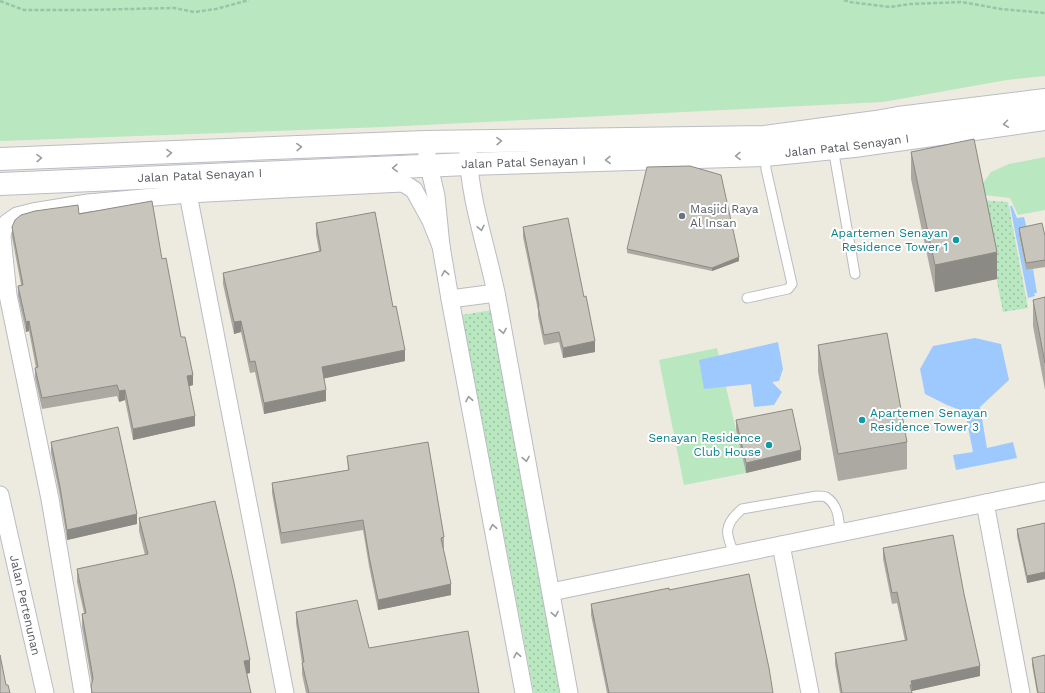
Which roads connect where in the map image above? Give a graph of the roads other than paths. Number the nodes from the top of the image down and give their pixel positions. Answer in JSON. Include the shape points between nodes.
{"nodes":[{"id":1,"x":1045,"y":100,"type":"edge"},
{"id":2,"x":1045,"y":119,"type":"edge"},
{"id":3,"x":425,"y":142,"type":"junction"},
{"id":4,"x":467,"y":142,"type":"junction"},
{"id":5,"x":765,"y":146,"type":"junction"},
{"id":6,"x":833,"y":148,"type":"junction"},
{"id":7,"x":0,"y":159,"type":"edge"},
{"id":8,"x":468,"y":164,"type":"junction"},
{"id":9,"x":429,"y":166,"type":"junction"},
{"id":10,"x":0,"y":184,"type":"edge"},
{"id":11,"x":188,"y":194,"type":"junction"},
{"id":12,"x":441,"y":246,"type":"junction"},
{"id":13,"x":855,"y":274,"type":"dead end"},
{"id":14,"x":496,"y":292,"type":"junction"},
{"id":15,"x":747,"y":298,"type":"dead end"},
{"id":16,"x":450,"y":299,"type":"junction"},
{"id":17,"x":1045,"y":491,"type":"edge"},
{"id":18,"x":0,"y":495,"type":"edge"},
{"id":19,"x":984,"y":503,"type":"junction"},
{"id":20,"x":840,"y":533,"type":"junction"},
{"id":21,"x":781,"y":545,"type":"junction"},
{"id":22,"x":735,"y":555,"type":"junction"},
{"id":23,"x":551,"y":592,"type":"junction"},
{"id":24,"x":45,"y":693,"type":"edge"},
{"id":25,"x":83,"y":693,"type":"edge"},
{"id":26,"x":285,"y":693,"type":"edge"},
{"id":27,"x":524,"y":693,"type":"edge"},
{"id":28,"x":569,"y":693,"type":"edge"},
{"id":29,"x":810,"y":693,"type":"edge"},
{"id":30,"x":1021,"y":693,"type":"edge"}],
"edges":[{"from":1,"to":5,"type":"main road","name":"Jalan Patal Senayan I","via":[[898,118]]},
{"from":2,"to":6,"type":"main road","name":"Jalan Patal Senayan I","one_way":true},
{"from":3,"to":4,"type":"main road","name":"Jalan Patal Senayan I"},
{"from":7,"to":3,"type":"main road","name":"Jalan Patal Senayan I","one_way":true},
{"from":3,"to":9,"type":"street"},
{"from":4,"to":5,"type":"main road","name":"Jalan Patal Senayan I","one_way":true},
{"from":4,"to":8,"type":"street"},
{"from":5,"to":6,"type":"main road","name":"Jalan Patal Senayan I"},
{"from":5,"to":8,"type":"main road","name":"Jalan Patal Senayan I","one_way":true},
{"from":5,"to":15,"type":"lane","via":[[766,169],[792,284],[788,289]]},
{"from":6,"to":13,"type":"lane"},
{"from":8,"to":9,"type":"main road","name":"Jalan Patal Senayan I"},
{"from":8,"to":14,"type":"street","one_way":true},
{"from":9,"to":10,"type":"main road","name":"Jalan Patal Senayan I","one_way":true},
{"from":9,"to":12,"type":"street","via":[[436,196]]},
{"from":11,"to":12,"type":"street","via":[[402,183],[414,190]]},
{"from":11,"to":25,"type":"street","via":[[88,203],[33,212],[17,216],[7,223],[3,230],[8,295],[50,499]]},
{"from":11,"to":26,"type":"street"},
{"from":16,"to":12,"type":"street","one_way":true},
{"from":14,"to":16,"type":"street"},
{"from":14,"to":23,"type":"street","one_way":true},
{"from":27,"to":16,"type":"street","one_way":true},
{"from":17,"to":19,"type":"street"},
{"from":18,"to":24,"type":"street","name":"Jalan Pertenunan"},
{"from":19,"to":20,"type":"street"},
{"from":19,"to":30,"type":"street"},
{"from":20,"to":21,"type":"street"},
{"from":20,"to":22,"type":"lane","via":[[837,511],[826,496],[742,509],[732,517],[727,529],[729,543]]},
{"from":21,"to":22,"type":"street"},
{"from":21,"to":29,"type":"street"},
{"from":22,"to":23,"type":"street"},
{"from":23,"to":28,"type":"street","one_way":true}]}
